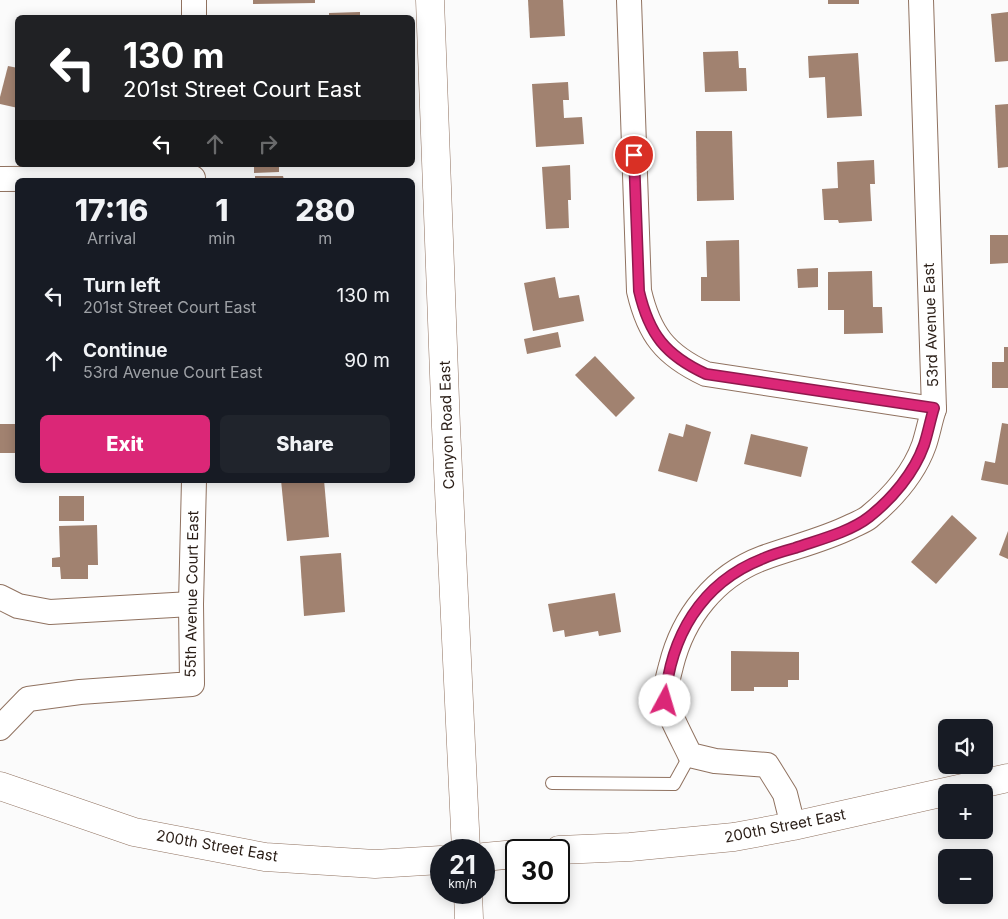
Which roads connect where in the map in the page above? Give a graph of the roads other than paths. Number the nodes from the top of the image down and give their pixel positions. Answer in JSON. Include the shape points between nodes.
{"nodes":[{"id":1,"x":194,"y":0,"type":"edge"},
{"id":2,"x":430,"y":0,"type":"edge"},
{"id":3,"x":628,"y":0,"type":"edge"},
{"id":4,"x":921,"y":0,"type":"edge"},
{"id":5,"x":194,"y":15,"type":"edge"},
{"id":6,"x":193,"y":174,"type":"edge"},
{"id":7,"x":39,"y":178,"type":"edge"},
{"id":8,"x":0,"y":179,"type":"edge"},
{"id":9,"x":15,"y":179,"type":"edge"},
{"id":10,"x":934,"y":408,"type":"junction"},
{"id":11,"x":194,"y":483,"type":"edge"},
{"id":12,"x":0,"y":597,"type":"edge"},
{"id":13,"x":192,"y":604,"type":"junction"},
{"id":14,"x":0,"y":728,"type":"edge"},
{"id":15,"x":690,"y":755,"type":"junction"},
{"id":16,"x":1008,"y":778,"type":"edge"},
{"id":17,"x":552,"y":782,"type":"dead end"},
{"id":18,"x":0,"y":786,"type":"edge"},
{"id":19,"x":793,"y":826,"type":"junction"},
{"id":20,"x":465,"y":839,"type":"edge"},
{"id":21,"x":570,"y":850,"type":"edge"},
{"id":22,"x":430,"y":861,"type":"edge"},
{"id":23,"x":468,"y":904,"type":"edge"},
{"id":24,"x":469,"y":919,"type":"edge"}],
"edges":[{"from":1,"to":5,"type":"street"},
{"from":2,"to":20,"type":"street","name":"Canyon Road East"},
{"from":3,"to":10,"type":"street","via":[[639,291],[648,323],[665,346],[674,356],[706,374]]},
{"from":4,"to":10,"type":"street","name":"53rd Avenue East"},
{"from":6,"to":7,"type":"street"},
{"from":8,"to":9,"type":"street"},
{"from":10,"to":15,"type":"street","name":"53rd Avenue East","via":[[924,446],[917,459],[894,493],[868,518],[834,535],[761,559],[713,590],[694,612],[674,651],[665,701]]},
{"from":11,"to":13,"type":"street","name":"55th Avenue Court East"},
{"from":12,"to":13,"type":"street","via":[[18,606],[50,612]]},
{"from":13,"to":14,"type":"street","name":"55th Avenue Court East","via":[[192,684],[28,699]]},
{"from":15,"to":17,"type":"lane","via":[[674,784]]},
{"from":15,"to":19,"type":"street","via":[[767,765],[785,794]]},
{"from":16,"to":19,"type":"street","name":"200th Street East"},
{"from":18,"to":22,"type":"street","name":"200th Street East","via":[[134,832],[265,857],[375,864]]},
{"from":19,"to":21,"type":"street","name":"200th Street East","via":[[734,837]]},
{"from":23,"to":24,"type":"street"}]}
